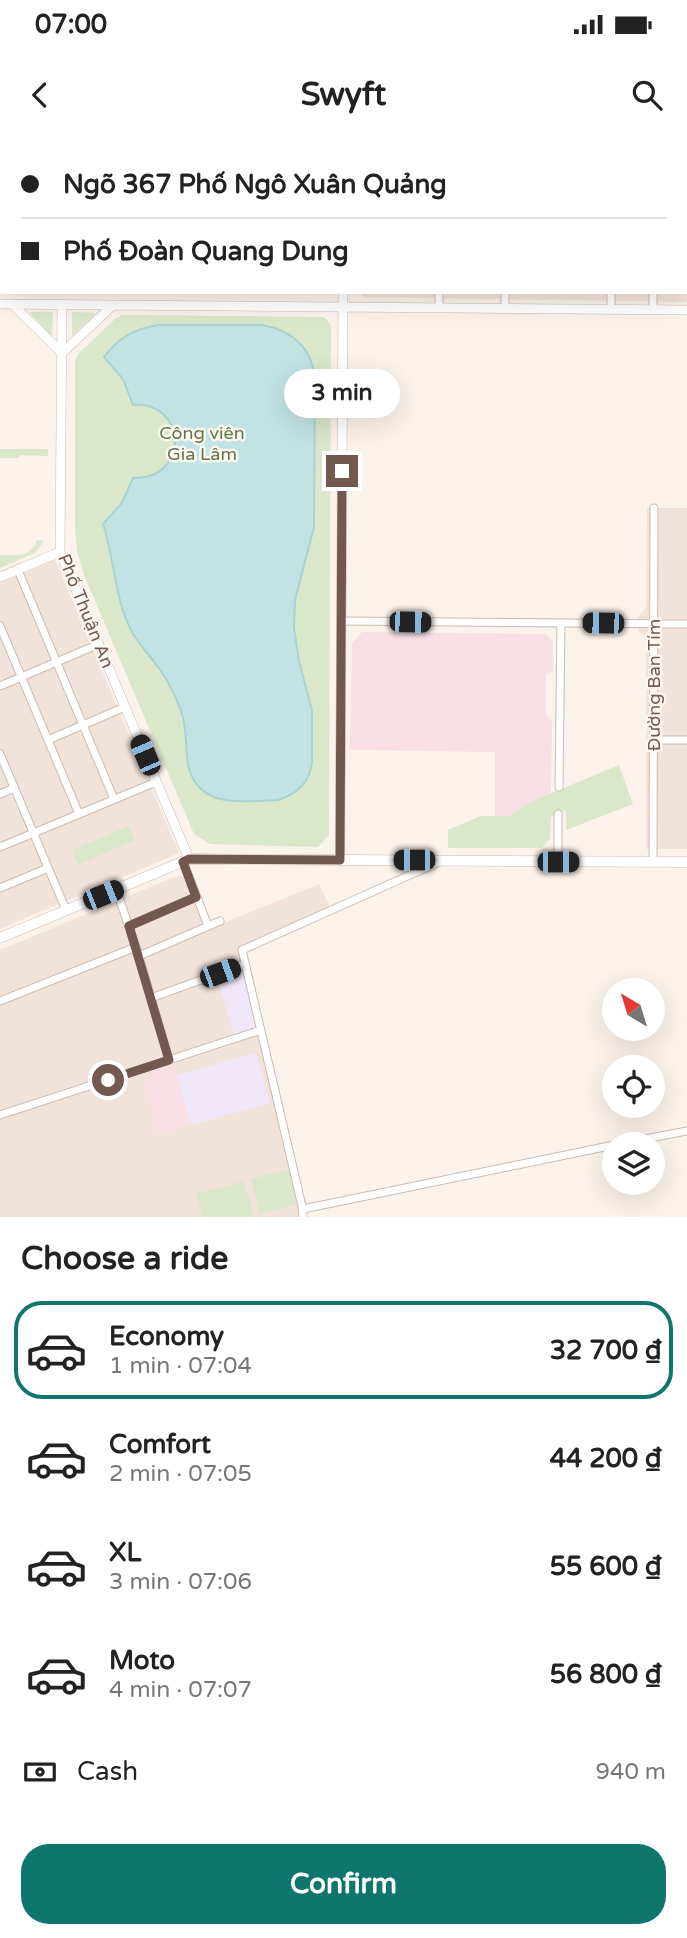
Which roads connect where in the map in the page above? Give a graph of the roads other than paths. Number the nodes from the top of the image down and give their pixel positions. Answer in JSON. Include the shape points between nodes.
{"nodes":[{"id":1,"x":343,"y":294,"type":"edge"},
{"id":2,"x":439,"y":294,"type":"edge"},
{"id":3,"x":505,"y":294,"type":"edge"},
{"id":4,"x":611,"y":294,"type":"edge"},
{"id":5,"x":653,"y":294,"type":"edge"},
{"id":6,"x":0,"y":304,"type":"edge"},
{"id":7,"x":12,"y":304,"type":"junction"},
{"id":8,"x":62,"y":304,"type":"junction"},
{"id":9,"x":113,"y":305,"type":"junction"},
{"id":10,"x":343,"y":307,"type":"junction"},
{"id":11,"x":439,"y":308,"type":"junction"},
{"id":12,"x":505,"y":308,"type":"junction"},
{"id":13,"x":611,"y":309,"type":"junction"},
{"id":14,"x":653,"y":309,"type":"junction"},
{"id":15,"x":687,"y":310,"type":"edge"},
{"id":16,"x":62,"y":353,"type":"junction"},
{"id":17,"x":654,"y":508,"type":"dead end"},
{"id":18,"x":60,"y":552,"type":"junction"},
{"id":19,"x":18,"y":570,"type":"junction"},
{"id":20,"x":0,"y":577,"type":"edge"},
{"id":21,"x":341,"y":621,"type":"junction"},
{"id":22,"x":561,"y":623,"type":"junction"},
{"id":23,"x":654,"y":623,"type":"junction"},
{"id":24,"x":687,"y":624,"type":"edge"},
{"id":25,"x":1,"y":630,"type":"edge"},
{"id":26,"x":99,"y":645,"type":"junction"},
{"id":27,"x":57,"y":662,"type":"junction"},
{"id":28,"x":21,"y":677,"type":"junction"},
{"id":29,"x":0,"y":686,"type":"edge"},
{"id":30,"x":125,"y":707,"type":"junction"},
{"id":31,"x":83,"y":725,"type":"junction"},
{"id":32,"x":48,"y":740,"type":"junction"},
{"id":33,"x":653,"y":740,"type":"junction"},
{"id":34,"x":687,"y":740,"type":"edge"},
{"id":35,"x":0,"y":754,"type":"edge"},
{"id":36,"x":156,"y":782,"type":"junction"},
{"id":37,"x":559,"y":787,"type":"dead end"},
{"id":38,"x":14,"y":788,"type":"junction"},
{"id":39,"x":0,"y":794,"type":"edge"},
{"id":40,"x":114,"y":799,"type":"junction"},
{"id":41,"x":79,"y":814,"type":"junction"},
{"id":42,"x":558,"y":814,"type":"dead end"},
{"id":43,"x":33,"y":833,"type":"junction"},
{"id":44,"x":0,"y":847,"type":"edge"},
{"id":45,"x":186,"y":860,"type":"junction"},
{"id":46,"x":340,"y":860,"type":"junction"},
{"id":47,"x":442,"y":861,"type":"junction"},
{"id":48,"x":558,"y":862,"type":"junction"},
{"id":49,"x":653,"y":862,"type":"junction"},
{"id":50,"x":687,"y":862,"type":"edge"},
{"id":51,"x":48,"y":868,"type":"junction"},
{"id":52,"x":0,"y":888,"type":"edge"},
{"id":53,"x":116,"y":889,"type":"junction"},
{"id":54,"x":196,"y":897,"type":"junction"},
{"id":55,"x":66,"y":910,"type":"junction"},
{"id":56,"x":220,"y":921,"type":"dead end"},
{"id":57,"x":129,"y":926,"type":"junction"},
{"id":58,"x":208,"y":926,"type":"junction"},
{"id":59,"x":0,"y":938,"type":"edge"},
{"id":60,"x":138,"y":951,"type":"junction"},
{"id":61,"x":245,"y":964,"type":"junction"},
{"id":62,"x":151,"y":998,"type":"junction"},
{"id":63,"x":0,"y":1001,"type":"edge"},
{"id":64,"x":261,"y":1030,"type":"junction"},
{"id":65,"x":169,"y":1060,"type":"junction"},
{"id":66,"x":0,"y":1115,"type":"edge"},
{"id":67,"x":687,"y":1131,"type":"edge"},
{"id":68,"x":665,"y":1135,"type":"edge"},
{"id":69,"x":602,"y":1148,"type":"edge"},
{"id":70,"x":303,"y":1213,"type":"edge"}],
"edges":[{"from":1,"to":10,"type":"street"},
{"from":2,"to":11,"type":"street"},
{"from":3,"to":12,"type":"street"},
{"from":4,"to":13,"type":"street"},
{"from":5,"to":14,"type":"street"},
{"from":6,"to":7,"type":"street"},
{"from":7,"to":8,"type":"street"},
{"from":7,"to":16,"type":"street"},
{"from":8,"to":9,"type":"street"},
{"from":8,"to":16,"type":"street","name":"Phố Thuận An"},
{"from":9,"to":10,"type":"street"},
{"from":9,"to":16,"type":"street"},
{"from":10,"to":11,"type":"street"},
{"from":10,"to":21,"type":"street"},
{"from":11,"to":12,"type":"street"},
{"from":12,"to":13,"type":"street"},
{"from":13,"to":14,"type":"street"},
{"from":14,"to":15,"type":"street"},
{"from":16,"to":18,"type":"street","name":"Phố Thuận An"},
{"from":17,"to":23,"type":"street","name":"Đường Ban Tím"},
{"from":18,"to":19,"type":"street"},
{"from":18,"to":26,"type":"street","name":"Phố Thuận An"},
{"from":19,"to":20,"type":"street"},
{"from":19,"to":27,"type":"street"},
{"from":21,"to":22,"type":"street"},
{"from":21,"to":46,"type":"street"},
{"from":22,"to":23,"type":"street"},
{"from":22,"to":37,"type":"street"},
{"from":23,"to":24,"type":"street"},
{"from":23,"to":33,"type":"street","name":"Đường Ban Tím"},
{"from":25,"to":28,"type":"street"},
{"from":26,"to":27,"type":"street"},
{"from":26,"to":30,"type":"street","name":"Phố Thuận An"},
{"from":27,"to":28,"type":"street"},
{"from":27,"to":31,"type":"street"},
{"from":28,"to":29,"type":"street"},
{"from":28,"to":32,"type":"street"},
{"from":30,"to":31,"type":"street"},
{"from":30,"to":36,"type":"street","name":"Phố Thuận An"},
{"from":31,"to":32,"type":"street"},
{"from":31,"to":40,"type":"street"},
{"from":32,"to":41,"type":"street"},
{"from":33,"to":34,"type":"street"},
{"from":33,"to":49,"type":"street","name":"Đường Ban Tím"},
{"from":35,"to":38,"type":"street"},
{"from":36,"to":40,"type":"street"},
{"from":36,"to":45,"type":"street","name":"Phố Thuận An"},
{"from":38,"to":39,"type":"street"},
{"from":38,"to":43,"type":"street"},
{"from":40,"to":41,"type":"street"},
{"from":41,"to":43,"type":"street"},
{"from":42,"to":48,"type":"street"},
{"from":43,"to":44,"type":"street"},
{"from":43,"to":51,"type":"street"},
{"from":45,"to":46,"type":"main road"},
{"from":45,"to":53,"type":"main road"},
{"from":45,"to":54,"type":"street"},
{"from":46,"to":47,"type":"main road"},
{"from":47,"to":48,"type":"main road"},
{"from":47,"to":61,"type":"street","via":[[242,950]]},
{"from":48,"to":49,"type":"main road"},
{"from":49,"to":50,"type":"main road"},
{"from":51,"to":52,"type":"street"},
{"from":51,"to":55,"type":"street"},
{"from":53,"to":55,"type":"main road"},
{"from":53,"to":57,"type":"street"},
{"from":54,"to":57,"type":"street"},
{"from":54,"to":58,"type":"street"},
{"from":55,"to":59,"type":"main road"},
{"from":56,"to":58,"type":"street"},
{"from":57,"to":60,"type":"street"},
{"from":58,"to":60,"type":"street"},
{"from":60,"to":62,"type":"street"},
{"from":60,"to":63,"type":"street"},
{"from":61,"to":62,"type":"street"},
{"from":61,"to":64,"type":"street"},
{"from":62,"to":65,"type":"street"},
{"from":64,"to":65,"type":"street"},
{"from":64,"to":70,"type":"street"},
{"from":65,"to":66,"type":"street"},
{"from":67,"to":68,"type":"street"},
{"from":69,"to":70,"type":"street"}]}
